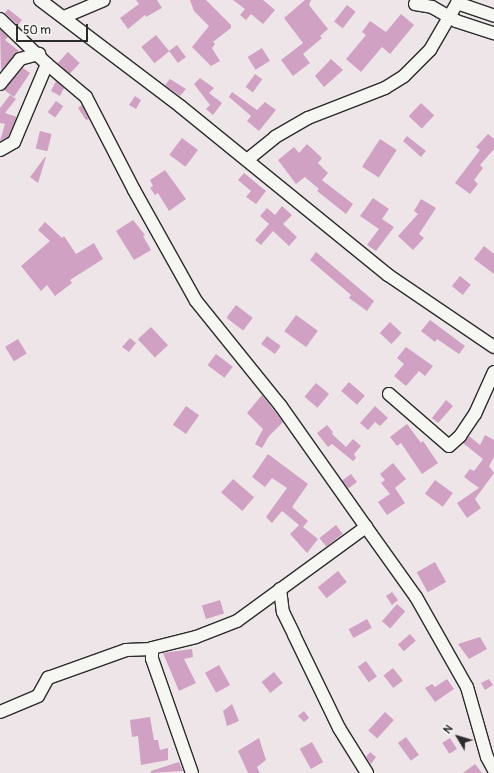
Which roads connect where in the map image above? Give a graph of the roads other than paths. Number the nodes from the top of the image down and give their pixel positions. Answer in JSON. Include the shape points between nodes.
{"nodes":[{"id":1,"x":40,"y":0,"type":"edge"},
{"id":2,"x":104,"y":0,"type":"edge"},
{"id":3,"x":458,"y":1,"type":"edge"},
{"id":4,"x":415,"y":4,"type":"dead end"},
{"id":5,"x":494,"y":16,"type":"edge"},
{"id":6,"x":64,"y":17,"type":"junction"},
{"id":7,"x":450,"y":17,"type":"junction"},
{"id":8,"x":0,"y":19,"type":"edge"},
{"id":9,"x":494,"y":33,"type":"edge"},
{"id":10,"x":39,"y":54,"type":"junction"},
{"id":11,"x":47,"y":64,"type":"junction"},
{"id":12,"x":0,"y":84,"type":"edge"},
{"id":13,"x":0,"y":150,"type":"edge"},
{"id":14,"x":247,"y":160,"type":"junction"},
{"id":15,"x":494,"y":347,"type":"edge"},
{"id":16,"x":494,"y":372,"type":"edge"},
{"id":17,"x":388,"y":394,"type":"dead end"},
{"id":18,"x":366,"y":527,"type":"junction"},
{"id":19,"x":280,"y":589,"type":"junction"},
{"id":20,"x":152,"y":648,"type":"junction"},
{"id":21,"x":0,"y":712,"type":"edge"},
{"id":22,"x":494,"y":770,"type":"edge"},
{"id":23,"x":192,"y":773,"type":"edge"},
{"id":24,"x":366,"y":773,"type":"edge"}],
"edges":[{"from":1,"to":6,"type":"street"},
{"from":2,"to":6,"type":"street"},
{"from":3,"to":5,"type":"street"},
{"from":3,"to":7,"type":"street"},
{"from":4,"to":7,"type":"street","via":[[432,7]]},
{"from":6,"to":14,"type":"street"},
{"from":7,"to":9,"type":"street"},
{"from":7,"to":14,"type":"street","via":[[430,50],[404,76],[385,88],[308,118],[275,137]]},
{"from":8,"to":10,"type":"street"},
{"from":10,"to":11,"type":"street"},
{"from":10,"to":12,"type":"street","via":[[20,59]]},
{"from":11,"to":13,"type":"street","via":[[14,142]]},
{"from":11,"to":18,"type":"street","via":[[86,97],[196,301],[280,405]]},
{"from":14,"to":15,"type":"street","via":[[388,275]]},
{"from":16,"to":17,"type":"street","via":[[475,414],[460,436],[449,446]]},
{"from":18,"to":19,"type":"street"},
{"from":18,"to":22,"type":"street","via":[[416,597],[467,687],[487,757]]},
{"from":19,"to":20,"type":"street","via":[[237,621],[196,637]]},
{"from":19,"to":24,"type":"street","via":[[283,612],[339,728]]},
{"from":20,"to":21,"type":"street","via":[[126,650],[48,678],[38,696]]},
{"from":20,"to":23,"type":"street","via":[[152,659]]}]}
